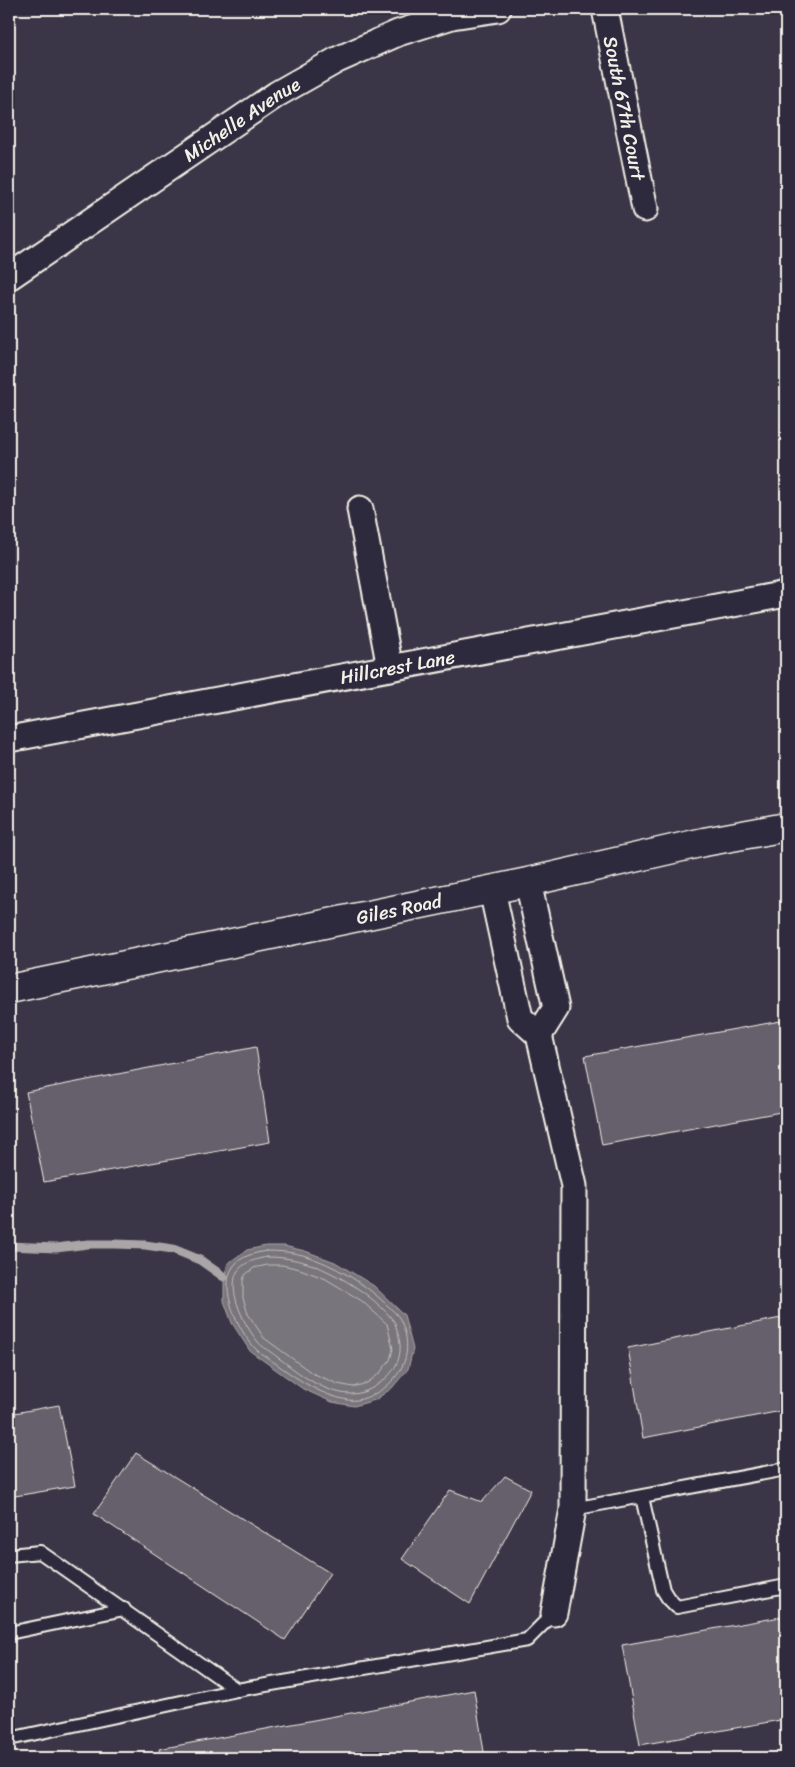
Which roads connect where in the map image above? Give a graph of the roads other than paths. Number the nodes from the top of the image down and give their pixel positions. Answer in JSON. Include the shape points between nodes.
{"nodes":[{"id":1,"x":498,"y":9,"type":"edge"},
{"id":2,"x":605,"y":9,"type":"edge"},
{"id":3,"x":645,"y":209,"type":"dead end"},
{"id":4,"x":9,"y":277,"type":"edge"},
{"id":5,"x":360,"y":509,"type":"dead end"},
{"id":6,"x":786,"y":594,"type":"edge"},
{"id":7,"x":390,"y":668,"type":"junction"},
{"id":8,"x":9,"y":739,"type":"edge"},
{"id":9,"x":786,"y":827,"type":"edge"},
{"id":10,"x":528,"y":882,"type":"junction"},
{"id":11,"x":492,"y":890,"type":"junction"},
{"id":12,"x":9,"y":989,"type":"edge"},
{"id":13,"x":539,"y":1035,"type":"junction"},
{"id":14,"x":786,"y":1470,"type":"edge"},
{"id":15,"x":642,"y":1496,"type":"junction"},
{"id":16,"x":572,"y":1510,"type":"junction"},
{"id":17,"x":9,"y":1555,"type":"edge"},
{"id":18,"x":786,"y":1586,"type":"edge"},
{"id":19,"x":124,"y":1609,"type":"junction"},
{"id":20,"x":554,"y":1613,"type":"joint"},
{"id":21,"x":9,"y":1633,"type":"edge"},
{"id":22,"x":237,"y":1690,"type":"junction"},
{"id":23,"x":9,"y":1739,"type":"edge"}],
"edges":[{"from":1,"to":4,"type":"street","name":"Michelle Avenue","via":[[452,16],[398,33],[337,60],[277,94]]},
{"from":2,"to":3,"type":"street","name":"South 67th Court"},
{"from":5,"to":7,"type":"street"},
{"from":6,"to":7,"type":"street","name":"Hillcrest Lane"},
{"from":7,"to":8,"type":"street","name":"Hillcrest Lane"},
{"from":9,"to":10,"type":"street","name":"Giles Road"},
{"from":10,"to":11,"type":"street","name":"Giles Road"},
{"from":10,"to":13,"type":"street","via":[[556,1008]]},
{"from":11,"to":12,"type":"street","name":"Giles Road"},
{"from":11,"to":13,"type":"street","via":[[520,1018]]},
{"from":13,"to":16,"type":"street","via":[[574,1186]]},
{"from":14,"to":15,"type":"lane"},
{"from":15,"to":16,"type":"lane"},
{"from":15,"to":18,"type":"lane","via":[[663,1590],[677,1607]]},
{"from":16,"to":20,"type":"street"},
{"from":17,"to":19,"type":"lane","via":[[40,1552]]},
{"from":19,"to":21,"type":"lane"},
{"from":19,"to":22,"type":"lane"},
{"from":20,"to":22,"type":"lane","via":[[527,1640]]},
{"from":22,"to":23,"type":"lane"}]}
